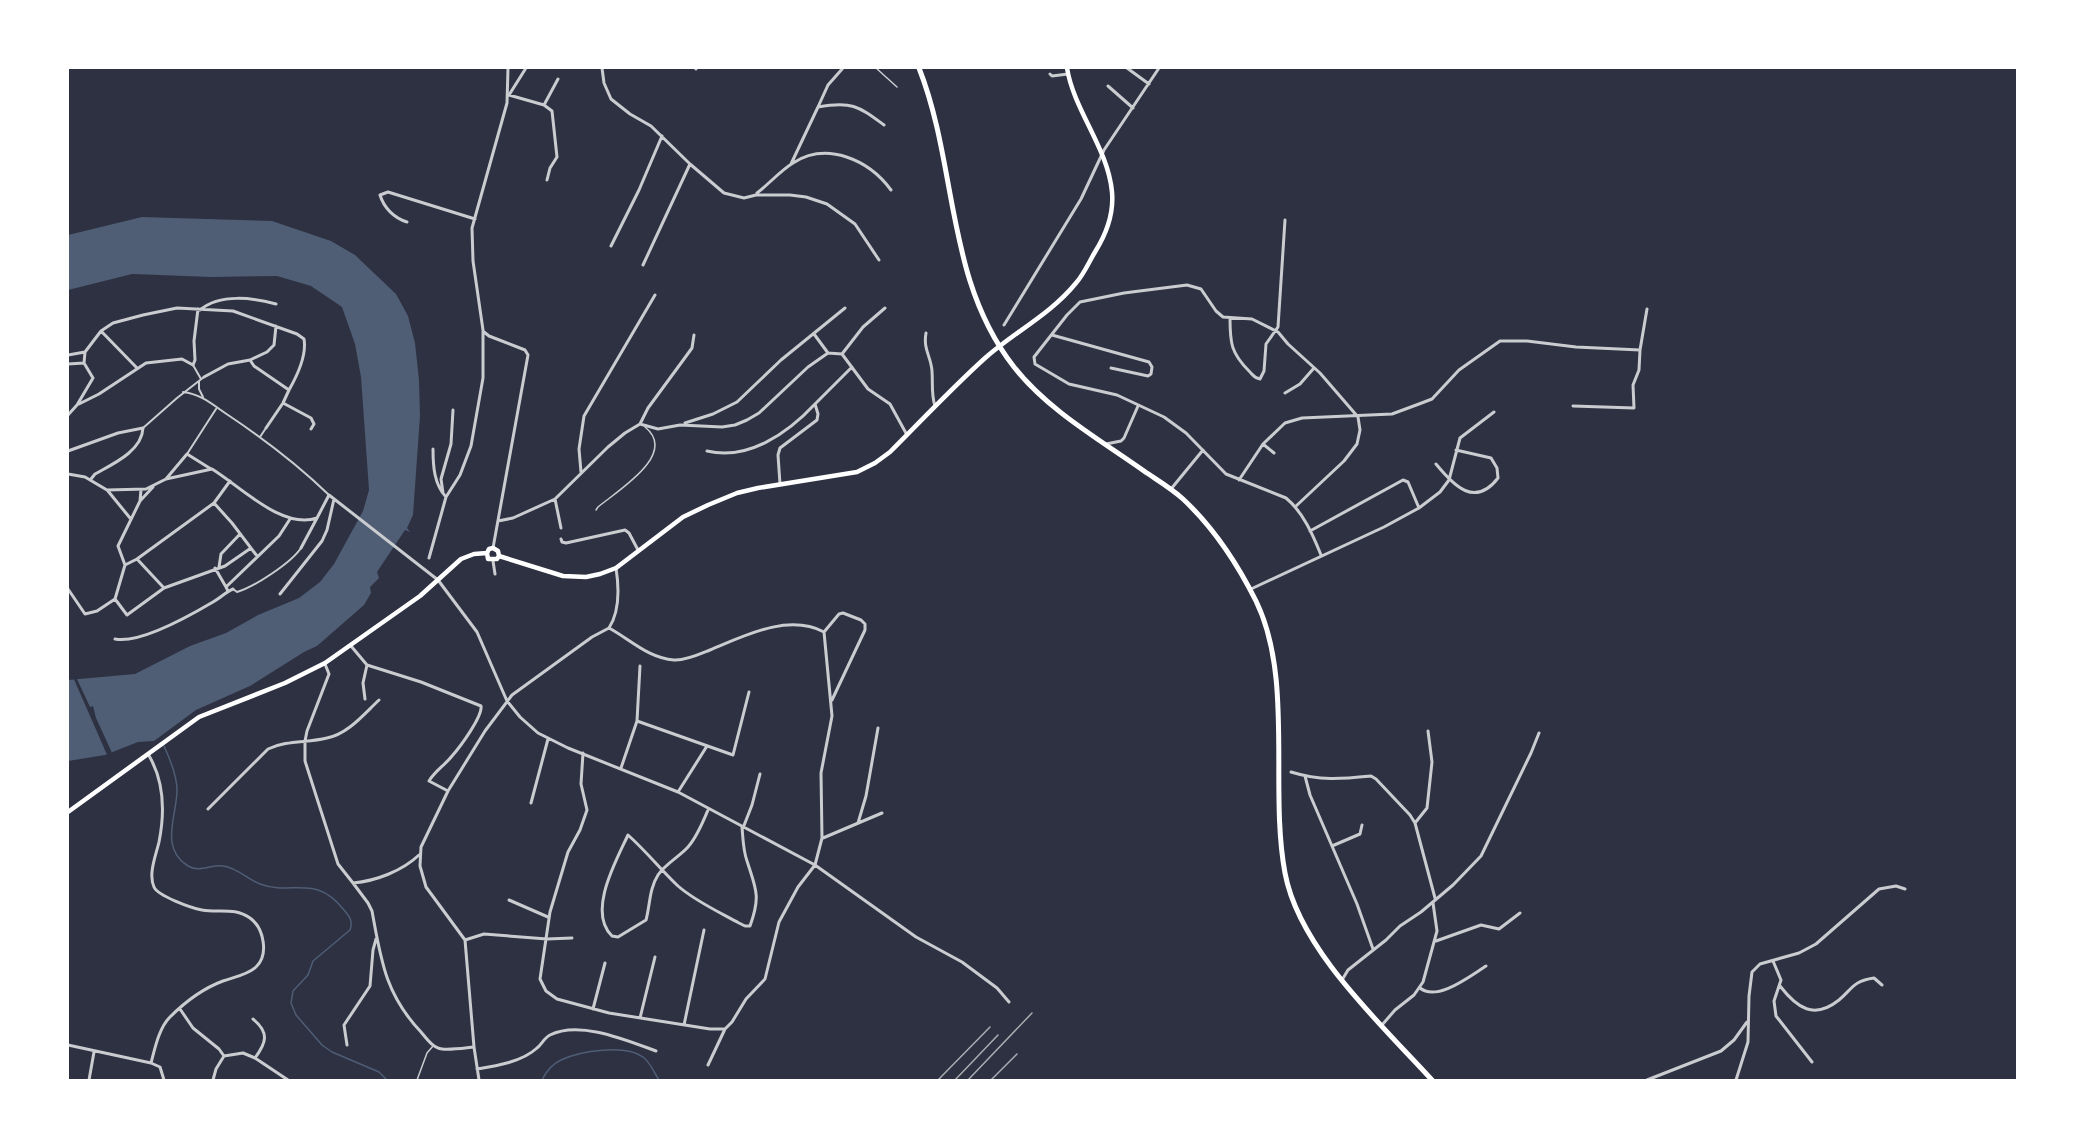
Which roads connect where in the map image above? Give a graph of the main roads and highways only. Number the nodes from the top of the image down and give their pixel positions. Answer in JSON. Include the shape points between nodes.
{"nodes":[{"id":1,"x":919,"y":68,"type":"edge"},
{"id":2,"x":1067,"y":68,"type":"edge"},
{"id":3,"x":1000,"y":347,"type":"junction"},
{"id":4,"x":487,"y":553,"type":"junction"},
{"id":5,"x":499,"y":556,"type":"junction"},
{"id":6,"x":68,"y":812,"type":"edge"},
{"id":7,"x":1432,"y":1080,"type":"edge"}],
"edges":[{"from":1,"to":3,"type":"main road","via":[[936,119],[960,250],[980,310]]},
{"from":2,"to":3,"type":"main road","via":[[1112,188],[1111,217],[1101,243],[1078,281],[1040,318]]},
{"from":3,"to":5,"type":"main road","via":[[875,464],[850,474],[737,493],[675,523],[616,568],[586,577],[563,576]]},
{"from":3,"to":7,"type":"main road","via":[[1039,395],[1182,498],[1230,556],[1262,615],[1275,666],[1280,830],[1285,873],[1299,915],[1342,980]]},
{"from":4,"to":5,"type":"main road","via":[[493,548]]},
{"from":4,"to":5,"type":"main road","via":[[492,561]]},
{"from":4,"to":6,"type":"main road","via":[[460,559],[420,596],[325,663],[199,717]]}]}
